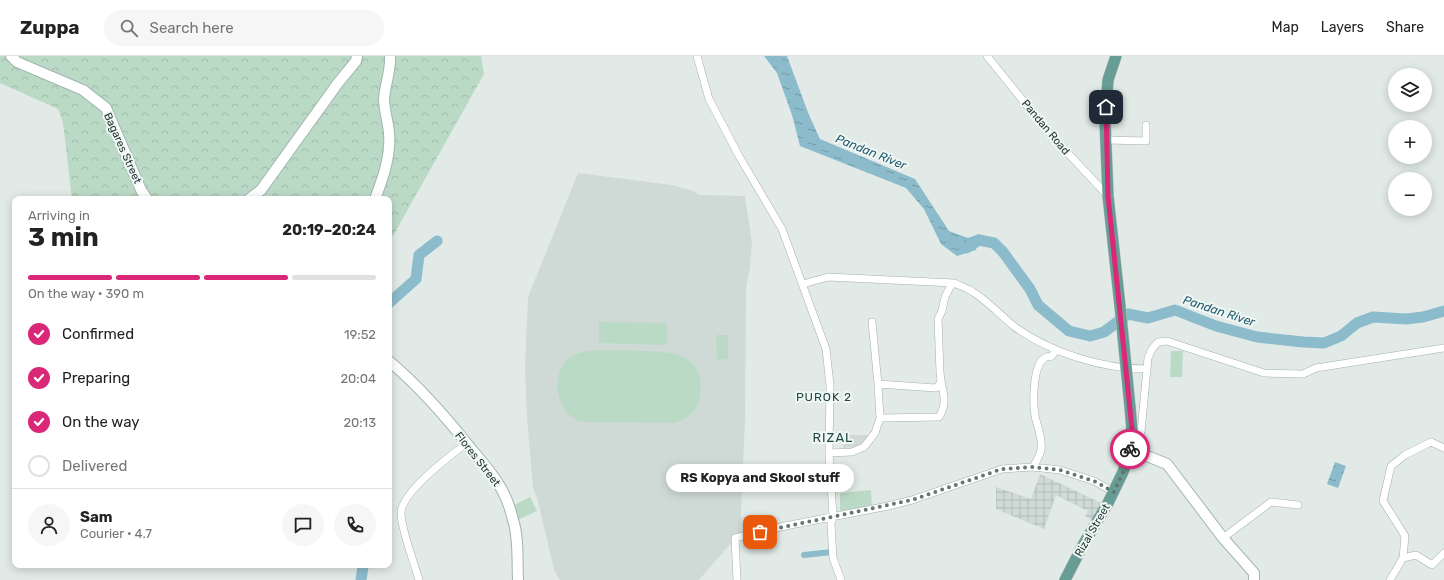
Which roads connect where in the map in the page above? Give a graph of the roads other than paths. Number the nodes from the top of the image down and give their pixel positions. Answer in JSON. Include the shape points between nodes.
{"nodes":[{"id":1,"x":11,"y":56,"type":"edge"},
{"id":2,"x":357,"y":56,"type":"edge"},
{"id":3,"x":390,"y":56,"type":"edge"},
{"id":4,"x":697,"y":56,"type":"edge"},
{"id":5,"x":987,"y":56,"type":"edge"},
{"id":6,"x":1116,"y":56,"type":"edge"},
{"id":7,"x":1146,"y":125,"type":"dead end"},
{"id":8,"x":1107,"y":140,"type":"junction"},
{"id":9,"x":145,"y":196,"type":"edge"},
{"id":10,"x":253,"y":196,"type":"edge"},
{"id":11,"x":376,"y":196,"type":"edge"},
{"id":12,"x":1108,"y":196,"type":"junction"},
{"id":13,"x":803,"y":284,"type":"junction"},
{"id":14,"x":954,"y":284,"type":"junction"},
{"id":15,"x":872,"y":322,"type":"dead end"},
{"id":16,"x":1444,"y":348,"type":"edge"},
{"id":17,"x":1056,"y":350,"type":"junction"},
{"id":18,"x":392,"y":364,"type":"edge"},
{"id":19,"x":1147,"y":369,"type":"junction"},
{"id":20,"x":941,"y":381,"type":"junction"},
{"id":21,"x":878,"y":384,"type":"junction"},
{"id":22,"x":880,"y":418,"type":"junction"},
{"id":23,"x":467,"y":444,"type":"junction"},
{"id":24,"x":1131,"y":447,"type":"junction"},
{"id":25,"x":1444,"y":448,"type":"edge"},
{"id":26,"x":829,"y":453,"type":"junction"},
{"id":27,"x":1033,"y":467,"type":"junction"},
{"id":28,"x":1114,"y":492,"type":"junction"},
{"id":29,"x":1298,"y":505,"type":"dead end"},
{"id":30,"x":833,"y":516,"type":"junction"},
{"id":31,"x":1223,"y":538,"type":"junction"},
{"id":32,"x":1444,"y":553,"type":"edge"},
{"id":33,"x":1403,"y":558,"type":"junction"},
{"id":34,"x":419,"y":580,"type":"edge"},
{"id":35,"x":518,"y":580,"type":"edge"},
{"id":36,"x":738,"y":580,"type":"edge"},
{"id":37,"x":841,"y":580,"type":"edge"},
{"id":38,"x":1065,"y":580,"type":"edge"},
{"id":39,"x":1254,"y":580,"type":"edge"},
{"id":40,"x":1390,"y":580,"type":"edge"}],
"edges":[{"from":1,"to":9,"type":"street","name":"Bagares Street","via":[[17,62],[83,90],[106,108]]},
{"from":2,"to":10,"type":"street","via":[[261,190]]},
{"from":3,"to":11,"type":"street","via":[[391,65],[384,106],[389,133],[389,156]]},
{"from":4,"to":13,"type":"street","via":[[709,99],[782,229]]},
{"from":5,"to":12,"type":"street","name":"Pandan Road","via":[[1050,134]]},
{"from":6,"to":8,"type":"main road","name":"Rizal Street","via":[[1106,93]]},
{"from":7,"to":8,"type":"street","via":[[1146,141]]},
{"from":8,"to":12,"type":"main road","name":"Rizal Street"},
{"from":12,"to":24,"type":"main road","name":"Rizal Street","bridge":true,"via":[[1130,407]]},
{"from":13,"to":14,"type":"street","via":[[828,277]]},
{"from":13,"to":26,"type":"street","via":[[826,349],[830,385]]},
{"from":14,"to":17,"type":"street","via":[[973,291],[1017,328]]},
{"from":14,"to":20,"type":"street","via":[[945,297],[938,319]]},
{"from":15,"to":21,"type":"street"},
{"from":16,"to":19,"type":"street","via":[[1316,368],[1304,374],[1264,373],[1167,341],[1158,342],[1152,349]]},
{"from":17,"to":19,"type":"street","via":[[1093,362]]},
{"from":17,"to":27,"type":"street","via":[[1052,356],[1045,358],[1036,375],[1033,397],[1041,449]]},
{"from":18,"to":23,"type":"street","name":"Flores Street"},
{"from":19,"to":24,"type":"street","via":[[1141,432]]},
{"from":20,"to":21,"type":"street","via":[[936,388]]},
{"from":20,"to":22,"type":"street","via":[[944,409],[939,416]]},
{"from":21,"to":22,"type":"street"},
{"from":22,"to":26,"type":"street","via":[[864,447],[852,452]]},
{"from":23,"to":34,"type":"street","via":[[415,487],[402,508],[404,530]]},
{"from":23,"to":35,"type":"street","name":"Flores Street","via":[[491,473],[505,496],[514,522]]},
{"from":24,"to":28,"type":"main road","name":"Rizal Street"},
{"from":24,"to":31,"type":"street","via":[[1167,464]]},
{"from":25,"to":33,"type":"street","via":[[1431,442],[1405,455],[1391,466],[1383,501],[1405,536]]},
{"from":26,"to":30,"type":"street"},
{"from":27,"to":28,"type":"street","via":[[1078,475]]},
{"from":27,"to":30,"type":"street","via":[[1002,469],[912,500]]},
{"from":28,"to":38,"type":"main road","name":"Rizal Street"},
{"from":29,"to":31,"type":"street","via":[[1271,502]]},
{"from":30,"to":36,"type":"street","via":[[736,538]]},
{"from":30,"to":37,"type":"street","via":[[833,558]]},
{"from":31,"to":39,"type":"street","via":[[1254,573]]},
{"from":32,"to":33,"type":"street","via":[[1432,565],[1416,555]]},
{"from":33,"to":40,"type":"street"}]}
